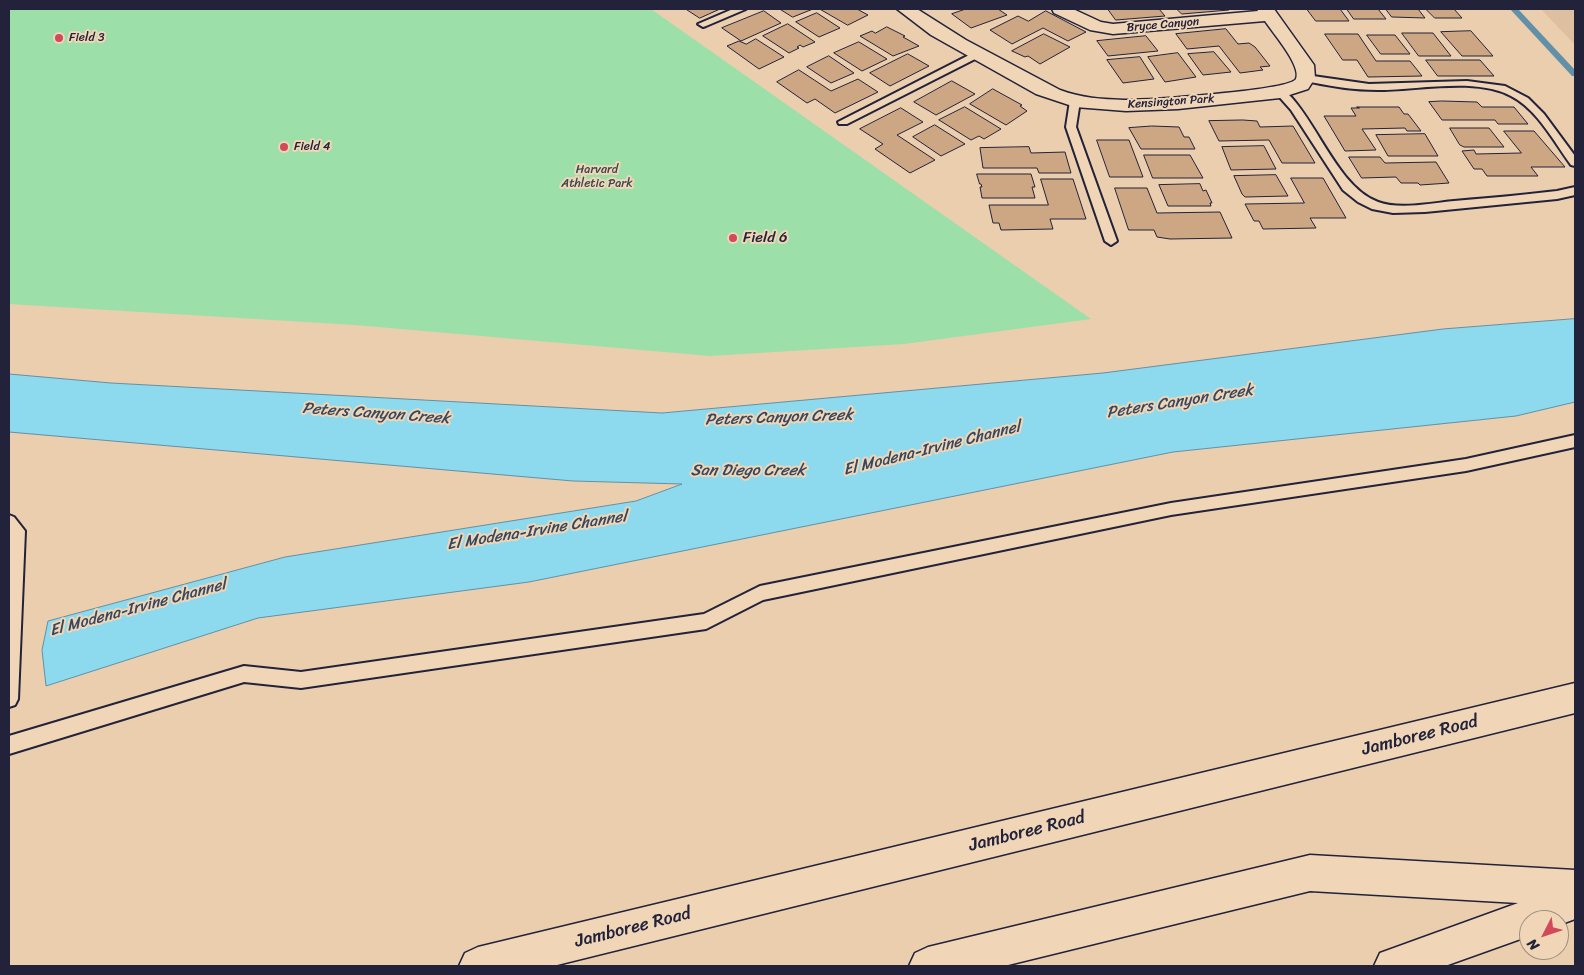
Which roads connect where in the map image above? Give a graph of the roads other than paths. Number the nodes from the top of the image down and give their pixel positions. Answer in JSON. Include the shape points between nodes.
{"nodes":[{"id":1,"x":741,"y":9,"type":"edge"},
{"id":2,"x":906,"y":9,"type":"edge"},
{"id":3,"x":1060,"y":9,"type":"edge"},
{"id":4,"x":1267,"y":12,"type":"edge"},
{"id":5,"x":704,"y":24,"type":"dead end"},
{"id":6,"x":977,"y":54,"type":"junction"},
{"id":7,"x":1306,"y":78,"type":"junction"},
{"id":8,"x":1280,"y":92,"type":"junction"},
{"id":9,"x":1075,"y":101,"type":"junction"},
{"id":10,"x":843,"y":122,"type":"dead end"},
{"id":11,"x":1575,"y":163,"type":"edge"},
{"id":12,"x":1575,"y":191,"type":"edge"},
{"id":13,"x":1111,"y":241,"type":"dead end"},
{"id":14,"x":1575,"y":441,"type":"edge"},
{"id":15,"x":9,"y":522,"type":"edge"},
{"id":16,"x":1575,"y":698,"type":"edge"},
{"id":17,"x":9,"y":699,"type":"edge"},
{"id":18,"x":9,"y":746,"type":"edge"},
{"id":19,"x":1575,"y":888,"type":"edge"},
{"id":20,"x":1575,"y":901,"type":"edge"},
{"id":21,"x":478,"y":966,"type":"edge"},
{"id":22,"x":928,"y":966,"type":"edge"},
{"id":23,"x":1393,"y":966,"type":"edge"}],
"edges":[{"from":1,"to":5,"type":"lane"},
{"from":2,"to":6,"type":"main road","name":"Kensington Park"},
{"from":3,"to":4,"type":"main road","name":"Bryce Canyon","via":[[1096,26],[1113,29]]},
{"from":4,"to":7,"type":"main road","via":[[1305,65]]},
{"from":6,"to":9,"type":"main road","name":"Kensington Park","via":[[1040,88]]},
{"from":6,"to":10,"type":"lane"},
{"from":7,"to":8,"type":"main road","name":"Kensington Park","via":[[1301,85]]},
{"from":7,"to":11,"type":"lane","via":[[1377,87],[1494,86],[1515,95],[1534,110]]},
{"from":8,"to":9,"type":"main road","name":"Kensington Park","via":[[1137,106]]},
{"from":8,"to":12,"type":"lane","via":[[1295,108],[1347,187],[1376,206],[1425,208]]},
{"from":9,"to":13,"type":"lane","via":[[1071,127]]},
{"from":14,"to":18,"type":"lane","via":[[1466,465],[1172,509],[760,593],[706,621],[300,680],[244,674]]},
{"from":15,"to":17,"type":"lane","via":[[17,531]]},
{"from":16,"to":21,"type":"main road","name":"Jamboree Road"},
{"from":19,"to":22,"type":"main road","via":[[1310,873]]},
{"from":20,"to":23,"type":"main road"}]}
